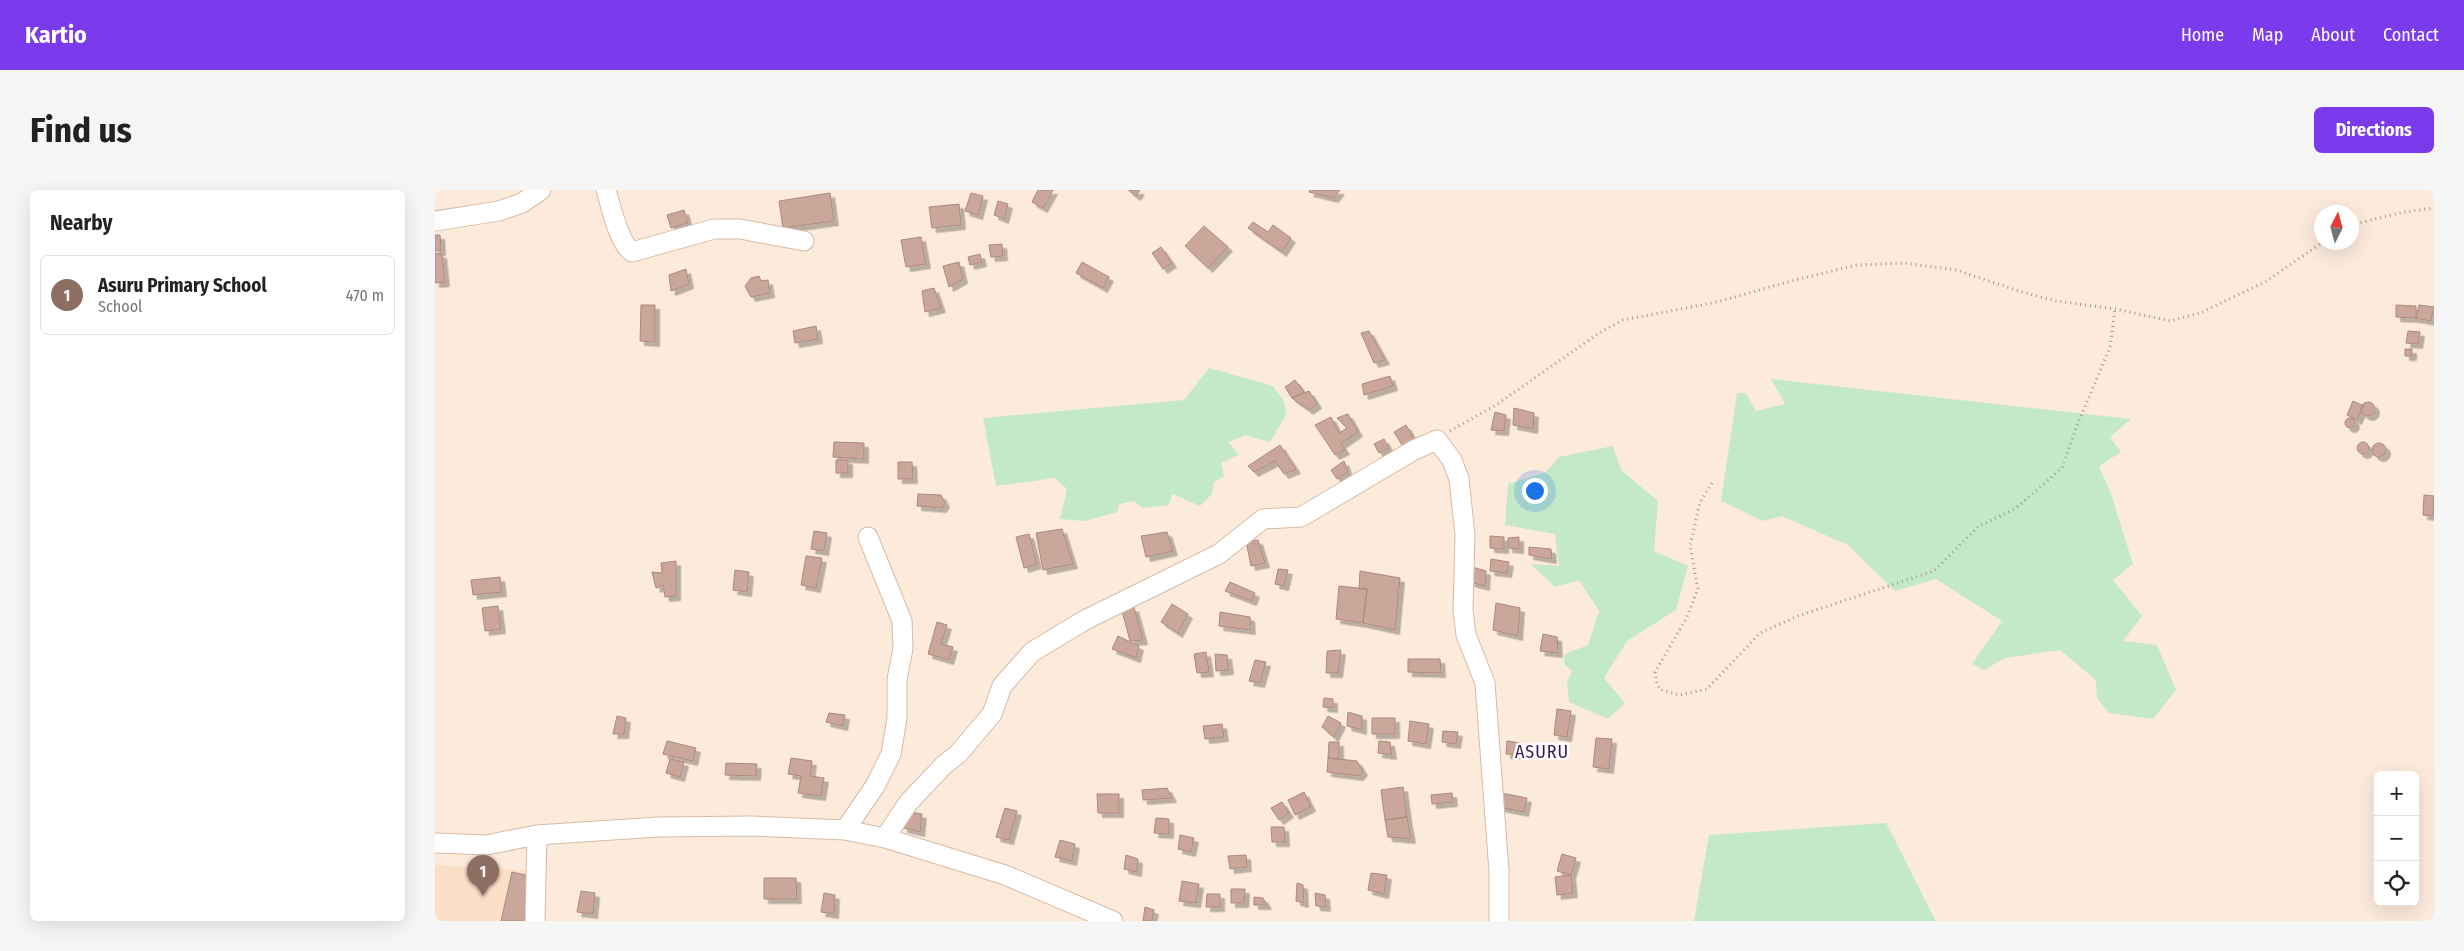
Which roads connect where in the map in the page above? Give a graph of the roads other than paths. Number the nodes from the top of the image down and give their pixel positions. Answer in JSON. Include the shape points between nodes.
{"nodes":[{"id":1,"x":541,"y":190,"type":"edge"},
{"id":2,"x":606,"y":190,"type":"edge"},
{"id":3,"x":435,"y":221,"type":"edge"},
{"id":4,"x":804,"y":241,"type":"dead end"},
{"id":5,"x":867,"y":537,"type":"dead end"},
{"id":6,"x":845,"y":830,"type":"junction"},
{"id":7,"x":537,"y":835,"type":"junction"},
{"id":8,"x":885,"y":838,"type":"junction"},
{"id":9,"x":435,"y":843,"type":"edge"},
{"id":10,"x":535,"y":921,"type":"edge"},
{"id":11,"x":1113,"y":921,"type":"edge"},
{"id":12,"x":1499,"y":921,"type":"edge"}],
"edges":[{"from":1,"to":3,"type":"street","via":[[522,203],[499,212]]},
{"from":2,"to":4,"type":"street","via":[[618,230],[632,252],[714,229],[740,229]]},
{"from":5,"to":6,"type":"street","via":[[903,621],[903,648],[897,680],[894,742],[875,786]]},
{"from":6,"to":7,"type":"street","via":[[752,826]]},
{"from":6,"to":8,"type":"street"},
{"from":7,"to":9,"type":"street","via":[[486,845]]},
{"from":7,"to":10,"type":"street"},
{"from":8,"to":11,"type":"street","via":[[1005,875]]},
{"from":8,"to":12,"type":"street","via":[[908,803],[992,714],[1002,686],[1032,652],[1085,620],[1219,554],[1263,519],[1301,517],[1437,440],[1452,460],[1459,479],[1465,535],[1463,610],[1466,635],[1485,683],[1499,871]]}]}
